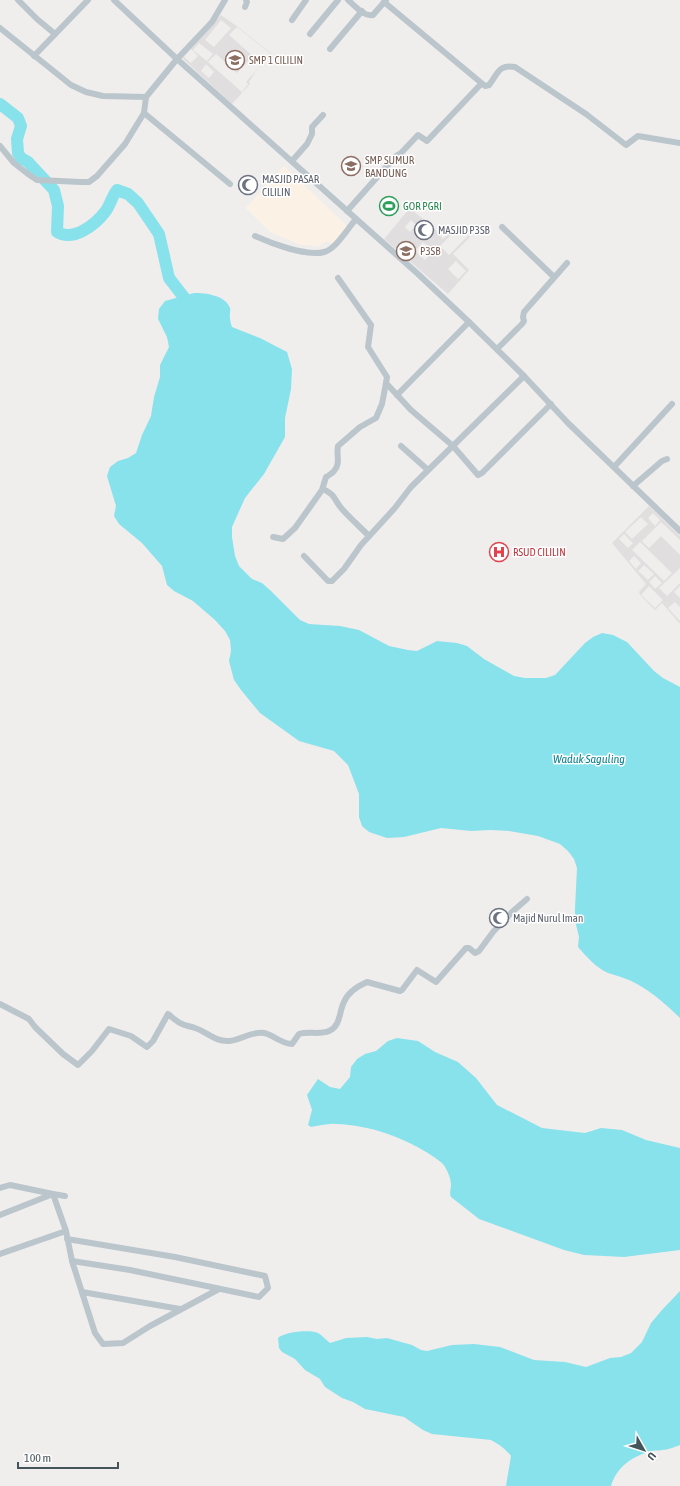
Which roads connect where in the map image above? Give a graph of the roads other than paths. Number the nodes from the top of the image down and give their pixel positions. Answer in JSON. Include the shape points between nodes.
{"nodes":[{"id":1,"x":18,"y":0,"type":"edge"},
{"id":2,"x":88,"y":0,"type":"edge"},
{"id":3,"x":114,"y":0,"type":"edge"},
{"id":4,"x":225,"y":0,"type":"edge"},
{"id":5,"x":246,"y":0,"type":"edge"},
{"id":6,"x":306,"y":0,"type":"edge"},
{"id":7,"x":338,"y":0,"type":"edge"},
{"id":8,"x":348,"y":0,"type":"edge"},
{"id":9,"x":385,"y":1,"type":"edge"},
{"id":10,"x":121,"y":2,"type":"edge"},
{"id":11,"x":245,"y":7,"type":"dead end"},
{"id":12,"x":362,"y":11,"type":"junction"},
{"id":13,"x":292,"y":20,"type":"dead end"},
{"id":14,"x":0,"y":28,"type":"edge"},
{"id":15,"x":55,"y":34,"type":"junction"},
{"id":16,"x":310,"y":34,"type":"dead end"},
{"id":17,"x":330,"y":49,"type":"dead end"},
{"id":18,"x":34,"y":56,"type":"junction"},
{"id":19,"x":177,"y":59,"type":"junction"},
{"id":20,"x":481,"y":84,"type":"junction"},
{"id":21,"x":146,"y":97,"type":"junction"},
{"id":22,"x":144,"y":113,"type":"junction"},
{"id":23,"x":323,"y":115,"type":"dead end"},
{"id":24,"x":680,"y":143,"type":"edge"},
{"id":25,"x":0,"y":146,"type":"edge"},
{"id":26,"x":292,"y":161,"type":"junction"},
{"id":27,"x":230,"y":184,"type":"dead end"},
{"id":28,"x":347,"y":211,"type":"junction"},
{"id":29,"x":356,"y":219,"type":"junction"},
{"id":30,"x":502,"y":227,"type":"dead end"},
{"id":31,"x":255,"y":236,"type":"dead end"},
{"id":32,"x":567,"y":263,"type":"dead end"},
{"id":33,"x":338,"y":278,"type":"dead end"},
{"id":34,"x":554,"y":278,"type":"junction"},
{"id":35,"x":469,"y":322,"type":"junction"},
{"id":36,"x":497,"y":349,"type":"junction"},
{"id":37,"x":524,"y":376,"type":"junction"},
{"id":38,"x":386,"y":382,"type":"junction"},
{"id":39,"x":398,"y":396,"type":"junction"},
{"id":40,"x":551,"y":404,"type":"junction"},
{"id":41,"x":672,"y":404,"type":"dead end"},
{"id":42,"x":401,"y":446,"type":"dead end"},
{"id":43,"x":453,"y":446,"type":"junction"},
{"id":44,"x":667,"y":459,"type":"dead end"},
{"id":45,"x":614,"y":467,"type":"junction"},
{"id":46,"x":428,"y":470,"type":"junction"},
{"id":47,"x":633,"y":486,"type":"junction"},
{"id":48,"x":323,"y":489,"type":"junction"},
{"id":49,"x":680,"y":531,"type":"edge"},
{"id":50,"x":369,"y":536,"type":"junction"},
{"id":51,"x":273,"y":537,"type":"dead end"},
{"id":52,"x":304,"y":556,"type":"dead end"},
{"id":53,"x":528,"y":898,"type":"dead end"},
{"id":54,"x":0,"y":1004,"type":"edge"},
{"id":55,"x":0,"y":1188,"type":"edge"},
{"id":56,"x":53,"y":1194,"type":"junction"},
{"id":57,"x":65,"y":1196,"type":"dead end"},
{"id":58,"x":0,"y":1215,"type":"edge"},
{"id":59,"x":66,"y":1231,"type":"junction"},
{"id":60,"x":68,"y":1239,"type":"junction"},
{"id":61,"x":0,"y":1254,"type":"edge"},
{"id":62,"x":72,"y":1261,"type":"junction"},
{"id":63,"x":219,"y":1289,"type":"junction"},
{"id":64,"x":82,"y":1292,"type":"junction"},
{"id":65,"x":180,"y":1309,"type":"junction"}],
"edges":[{"from":1,"to":15,"type":"street"},
{"from":2,"to":15,"type":"street"},
{"from":3,"to":10,"type":"street"},
{"from":4,"to":19,"type":"street","via":[[212,22]]},
{"from":5,"to":11,"type":"street"},
{"from":6,"to":13,"type":"street"},
{"from":7,"to":16,"type":"street"},
{"from":8,"to":12,"type":"street"},
{"from":9,"to":12,"type":"street","via":[[373,15]]},
{"from":9,"to":20,"type":"street"},
{"from":10,"to":19,"type":"street"},
{"from":12,"to":17,"type":"street"},
{"from":14,"to":18,"type":"street"},
{"from":15,"to":18,"type":"street"},
{"from":18,"to":21,"type":"street","via":[[71,85],[86,92],[103,96]]},
{"from":19,"to":21,"type":"street"},
{"from":19,"to":26,"type":"street"},
{"from":20,"to":24,"type":"street","via":[[489,85],[504,66],[515,67],[586,114],[626,145],[638,136]]},
{"from":20,"to":28,"type":"street","via":[[430,139],[427,141],[418,135]]},
{"from":21,"to":22,"type":"street"},
{"from":22,"to":25,"type":"street","via":[[125,144],[89,182],[37,180],[14,163]]},
{"from":22,"to":27,"type":"street"},
{"from":23,"to":26,"type":"street","via":[[312,127],[307,144]]},
{"from":26,"to":28,"type":"street"},
{"from":28,"to":29,"type":"street"},
{"from":29,"to":31,"type":"street","via":[[334,246],[324,252],[289,248]]},
{"from":29,"to":35,"type":"street"},
{"from":30,"to":34,"type":"street"},
{"from":32,"to":34,"type":"street"},
{"from":33,"to":38,"type":"street","via":[[371,325],[368,348],[387,377]]},
{"from":34,"to":36,"type":"street","via":[[524,312],[522,324]]},
{"from":35,"to":36,"type":"street"},
{"from":35,"to":39,"type":"street"},
{"from":36,"to":37,"type":"street"},
{"from":37,"to":40,"type":"street"},
{"from":37,"to":43,"type":"street"},
{"from":38,"to":39,"type":"street"},
{"from":38,"to":48,"type":"street","via":[[382,404],[376,418],[360,427],[338,446],[337,468],[326,477]]},
{"from":39,"to":43,"type":"street"},
{"from":40,"to":43,"type":"street","via":[[480,475]]},
{"from":40,"to":45,"type":"street"},
{"from":41,"to":45,"type":"street"},
{"from":42,"to":46,"type":"street"},
{"from":43,"to":46,"type":"street"},
{"from":44,"to":47,"type":"street"},
{"from":45,"to":47,"type":"street"},
{"from":46,"to":50,"type":"street"},
{"from":47,"to":49,"type":"street"},
{"from":48,"to":50,"type":"street","via":[[337,499],[340,507]]},
{"from":48,"to":51,"type":"street","via":[[285,538],[280,540]]},
{"from":50,"to":52,"type":"street","via":[[344,569],[331,581],[328,581]]},
{"from":53,"to":54,"type":"street","via":[[493,932],[479,951],[475,953],[466,948],[436,982],[417,970],[400,991],[367,982],[348,995],[334,1028],[324,1033],[299,1034],[292,1044],[258,1032],[245,1038],[222,1040],[180,1023],[168,1014],[147,1047],[131,1036],[109,1029],[78,1065],[63,1054],[29,1019]]},
{"from":55,"to":56,"type":"street","via":[[10,1185]]},
{"from":56,"to":57,"type":"street"},
{"from":56,"to":58,"type":"street"},
{"from":56,"to":59,"type":"street"},
{"from":59,"to":60,"type":"street"},
{"from":59,"to":61,"type":"street"},
{"from":60,"to":62,"type":"street"},
{"from":60,"to":63,"type":"street","via":[[175,1257],[265,1276],[268,1288],[259,1296]]},
{"from":62,"to":63,"type":"street","via":[[130,1270]]},
{"from":62,"to":64,"type":"street"},
{"from":63,"to":65,"type":"street"},
{"from":64,"to":65,"type":"street"},
{"from":64,"to":65,"type":"street","via":[[95,1333],[103,1344],[123,1343]]}]}
